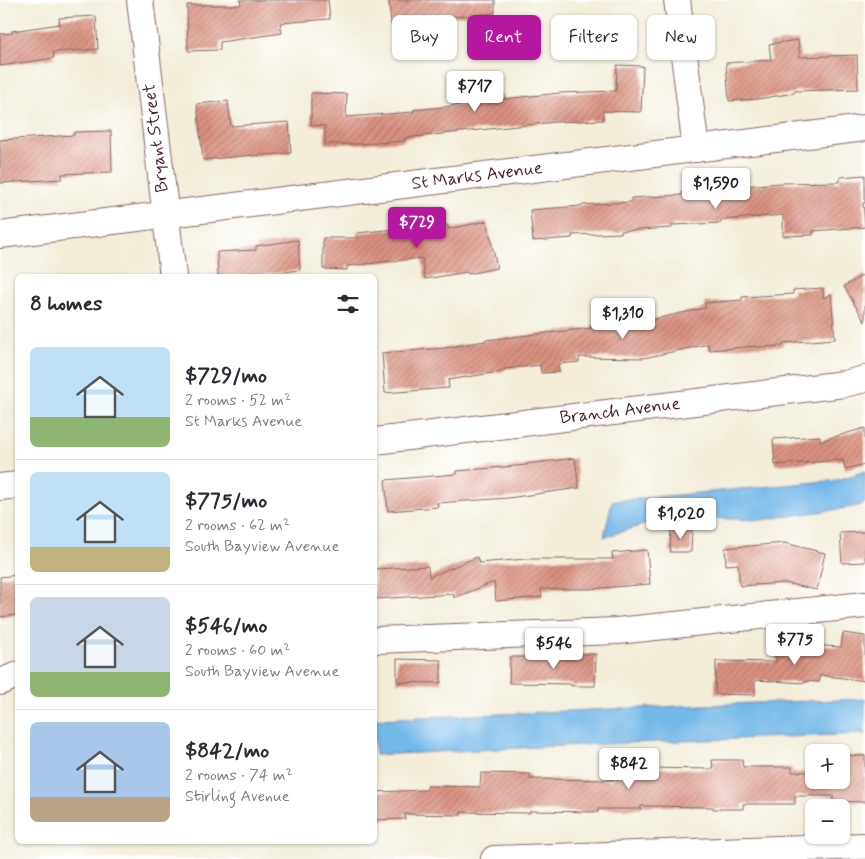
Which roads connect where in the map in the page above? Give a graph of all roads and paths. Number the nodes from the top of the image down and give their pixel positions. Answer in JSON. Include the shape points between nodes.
{"nodes":[{"id":1,"x":140,"y":0,"type":"edge"},
{"id":2,"x":677,"y":0,"type":"edge"},
{"id":3,"x":865,"y":128,"type":"edge"},
{"id":4,"x":696,"y":149,"type":"junction"},
{"id":5,"x":165,"y":214,"type":"junction"},
{"id":6,"x":0,"y":235,"type":"edge"},
{"id":7,"x":173,"y":274,"type":"edge"},
{"id":8,"x":865,"y":379,"type":"edge"},
{"id":9,"x":377,"y":441,"type":"edge"},
{"id":10,"x":15,"y":485,"type":"edge"},
{"id":11,"x":0,"y":487,"type":"edge"},
{"id":12,"x":865,"y":605,"type":"edge"},
{"id":13,"x":377,"y":640,"type":"edge"},
{"id":14,"x":15,"y":676,"type":"edge"},
{"id":15,"x":0,"y":682,"type":"edge"},
{"id":16,"x":865,"y":846,"type":"edge"},
{"id":17,"x":494,"y":859,"type":"edge"}],
"edges":[{"from":1,"to":5,"type":"street","name":"Bryant Street"},
{"from":2,"to":4,"type":"street"},
{"from":3,"to":4,"type":"street","name":"St Marks Avenue"},
{"from":4,"to":5,"type":"street","name":"St Marks Avenue"},
{"from":5,"to":6,"type":"street","name":"St Marks Avenue"},
{"from":5,"to":7,"type":"street","name":"Bryant Street"},
{"from":8,"to":9,"type":"street","name":"Branch Avenue"},
{"from":10,"to":11,"type":"street"},
{"from":12,"to":13,"type":"street","via":[[617,631]]},
{"from":14,"to":15,"type":"street"},
{"from":16,"to":17,"type":"street"}]}
